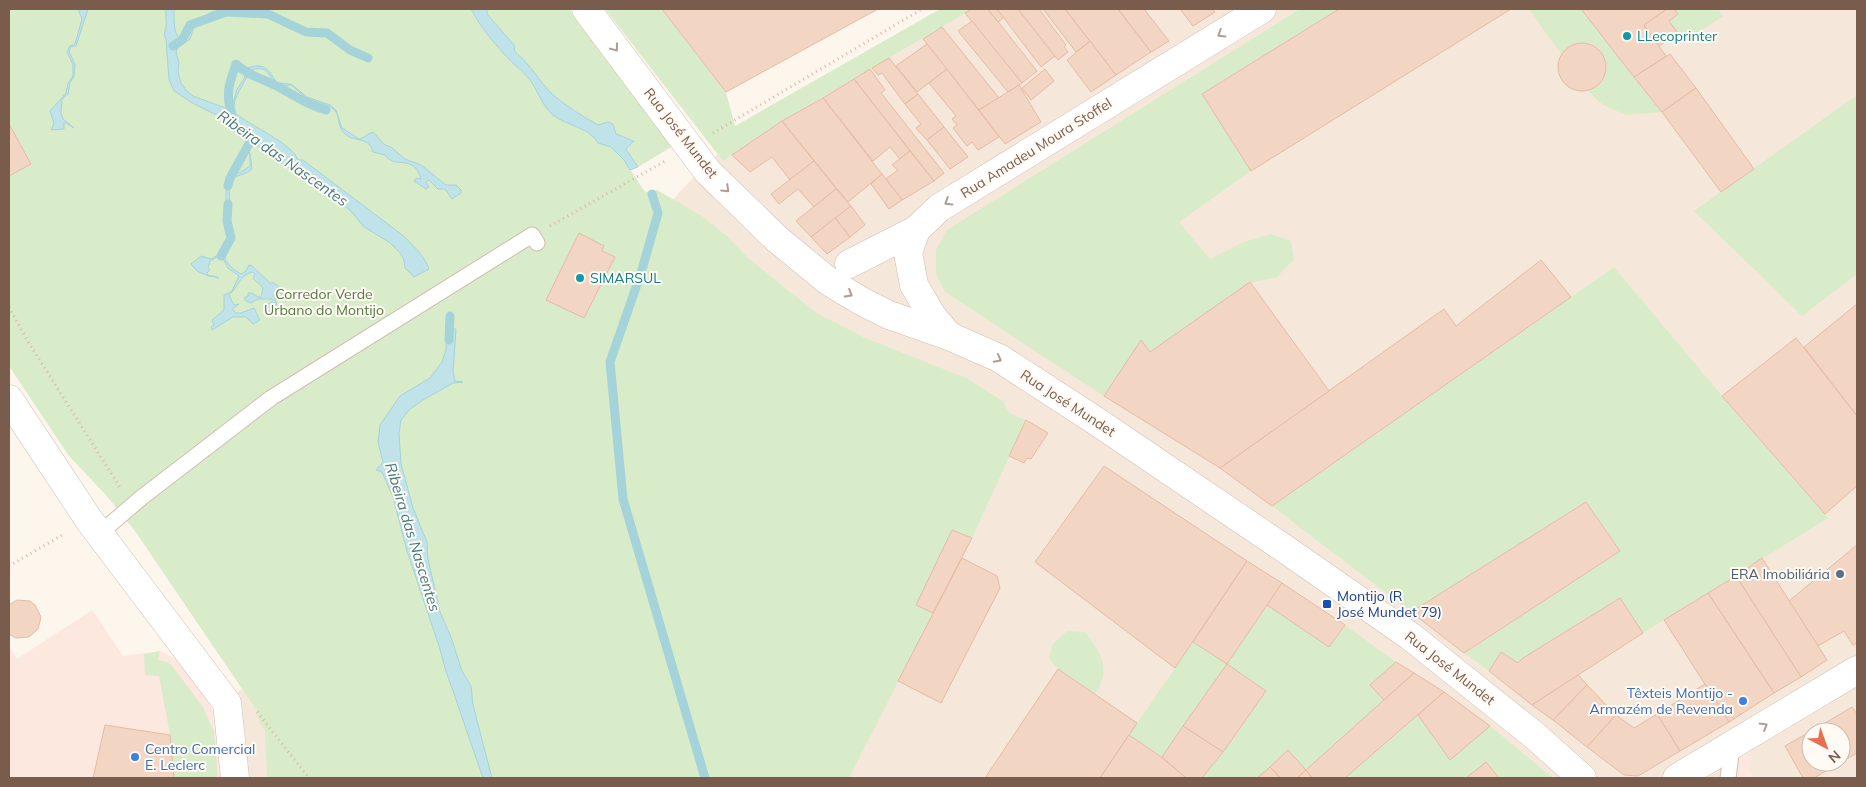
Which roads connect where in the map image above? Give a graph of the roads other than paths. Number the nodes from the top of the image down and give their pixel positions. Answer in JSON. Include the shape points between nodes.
{"nodes":[{"id":1,"x":586,"y":9,"type":"edge"},
{"id":2,"x":1262,"y":9,"type":"edge"},
{"id":3,"x":916,"y":230,"type":"junction"},
{"id":4,"x":534,"y":239,"type":"road end"},
{"id":5,"x":849,"y":264,"type":"dead end"},
{"id":6,"x":950,"y":336,"type":"junction"},
{"id":7,"x":9,"y":399,"type":"edge"},
{"id":8,"x":94,"y":527,"type":"junction"},
{"id":9,"x":1857,"y":670,"type":"edge"},
{"id":10,"x":1731,"y":746,"type":"junction"},
{"id":11,"x":1577,"y":776,"type":"edge"},
{"id":12,"x":236,"y":778,"type":"edge"},
{"id":13,"x":1677,"y":778,"type":"edge"},
{"id":14,"x":1702,"y":778,"type":"edge"},
{"id":15,"x":1728,"y":778,"type":"edge"}],
"edges":[{"from":1,"to":6,"type":"street","name":"Rua José Mundet","one_way":true,"via":[[708,172],[777,239],[828,281],[861,301],[889,315]]},
{"from":2,"to":3,"type":"street","name":"Rua Amadeu Moura Stoffel","one_way":true,"via":[[940,208]]},
{"from":3,"to":5,"type":"street"},
{"from":3,"to":6,"type":"street","name":"Rua Amadeu Moura Stoffel","via":[[908,253],[914,285],[932,316]]},
{"from":4,"to":8,"type":"lane","via":[[272,398],[130,507]]},
{"from":6,"to":11,"type":"street","name":"Rua José Mundet","one_way":true,"via":[[999,358],[1096,421],[1410,636],[1534,735]]},
{"from":7,"to":8,"type":"street"},
{"from":8,"to":12,"type":"street","via":[[227,703]]},
{"from":10,"to":9,"type":"street","one_way":true},
{"from":10,"to":13,"type":"street"},
{"from":10,"to":14,"type":"street","via":[[1711,763]]},
{"from":10,"to":15,"type":"lane"}]}
